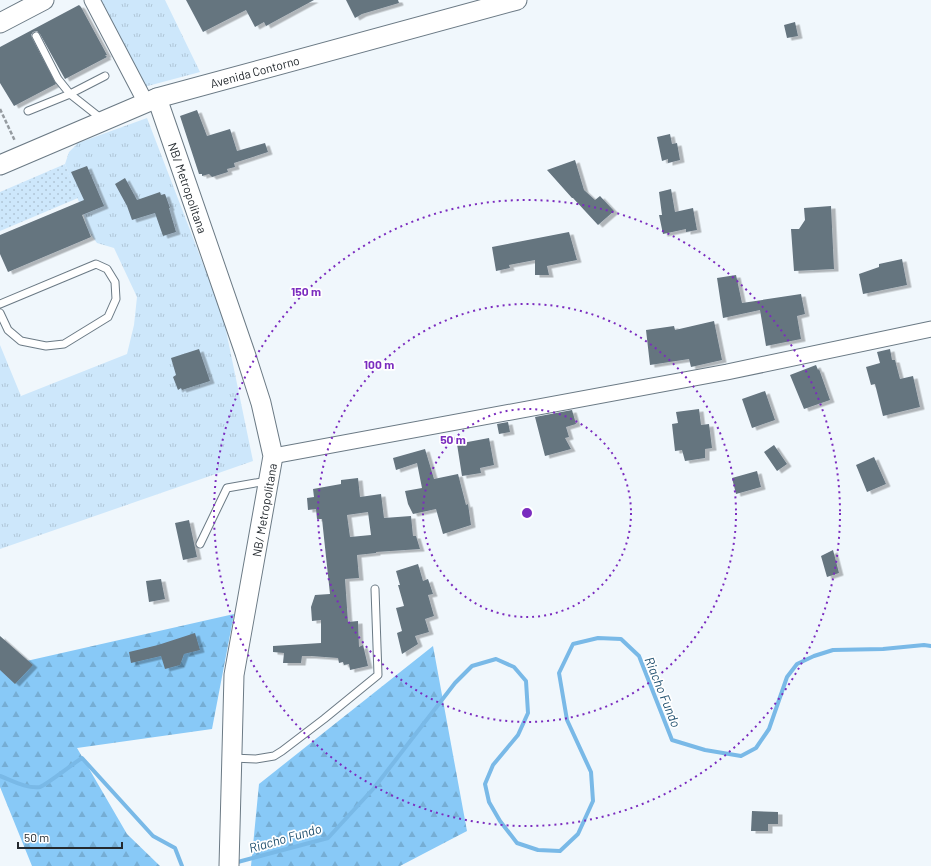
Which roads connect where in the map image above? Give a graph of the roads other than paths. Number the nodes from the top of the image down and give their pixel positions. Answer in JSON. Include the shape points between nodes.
{"nodes":[{"id":1,"x":44,"y":0,"type":"edge"},
{"id":2,"x":92,"y":0,"type":"edge"},
{"id":3,"x":517,"y":0,"type":"edge"},
{"id":4,"x":0,"y":23,"type":"edge"},
{"id":5,"x":36,"y":36,"type":"dead end"},
{"id":6,"x":105,"y":76,"type":"dead end"},
{"id":7,"x":70,"y":94,"type":"junction"},
{"id":8,"x":152,"y":100,"type":"junction"},
{"id":9,"x":28,"y":111,"type":"dead end"},
{"id":10,"x":103,"y":121,"type":"junction"},
{"id":11,"x":0,"y":165,"type":"edge"},
{"id":12,"x":0,"y":304,"type":"edge"},
{"id":13,"x":0,"y":313,"type":"edge"},
{"id":14,"x":931,"y":329,"type":"edge"},
{"id":15,"x":273,"y":456,"type":"junction"},
{"id":16,"x":269,"y":481,"type":"junction"},
{"id":17,"x":200,"y":544,"type":"dead end"},
{"id":18,"x":375,"y":589,"type":"dead end"},
{"id":19,"x":232,"y":758,"type":"junction"},
{"id":20,"x":229,"y":866,"type":"edge"}],
"edges":[{"from":1,"to":4,"type":"street"},
{"from":2,"to":8,"type":"street"},
{"from":3,"to":8,"type":"street","name":"Avenida Contorno"},
{"from":5,"to":7,"type":"lane","via":[[58,79]]},
{"from":6,"to":7,"type":"lane"},
{"from":7,"to":9,"type":"lane"},
{"from":7,"to":10,"type":"lane"},
{"from":8,"to":10,"type":"street","name":"Avenida Contorno"},
{"from":8,"to":15,"type":"street","name":"NB/ Metropolitana","via":[[245,353],[261,403]]},
{"from":10,"to":11,"type":"street","name":"Avenida Contorno"},
{"from":12,"to":13,"type":"lane","via":[[96,264],[107,269],[115,282],[116,299],[108,317],[64,344],[46,346],[21,341],[8,330]]},
{"from":14,"to":15,"type":"street","via":[[727,372]]},
{"from":15,"to":16,"type":"street","name":"NB/ Metropolitana"},
{"from":16,"to":17,"type":"lane","via":[[228,488]]},
{"from":16,"to":19,"type":"street","name":"NB/ Metropolitana","via":[[234,675]]},
{"from":18,"to":19,"type":"lane","via":[[378,675],[274,756],[256,759]]},
{"from":19,"to":20,"type":"street","name":"NB/ Metropolitana"}]}
